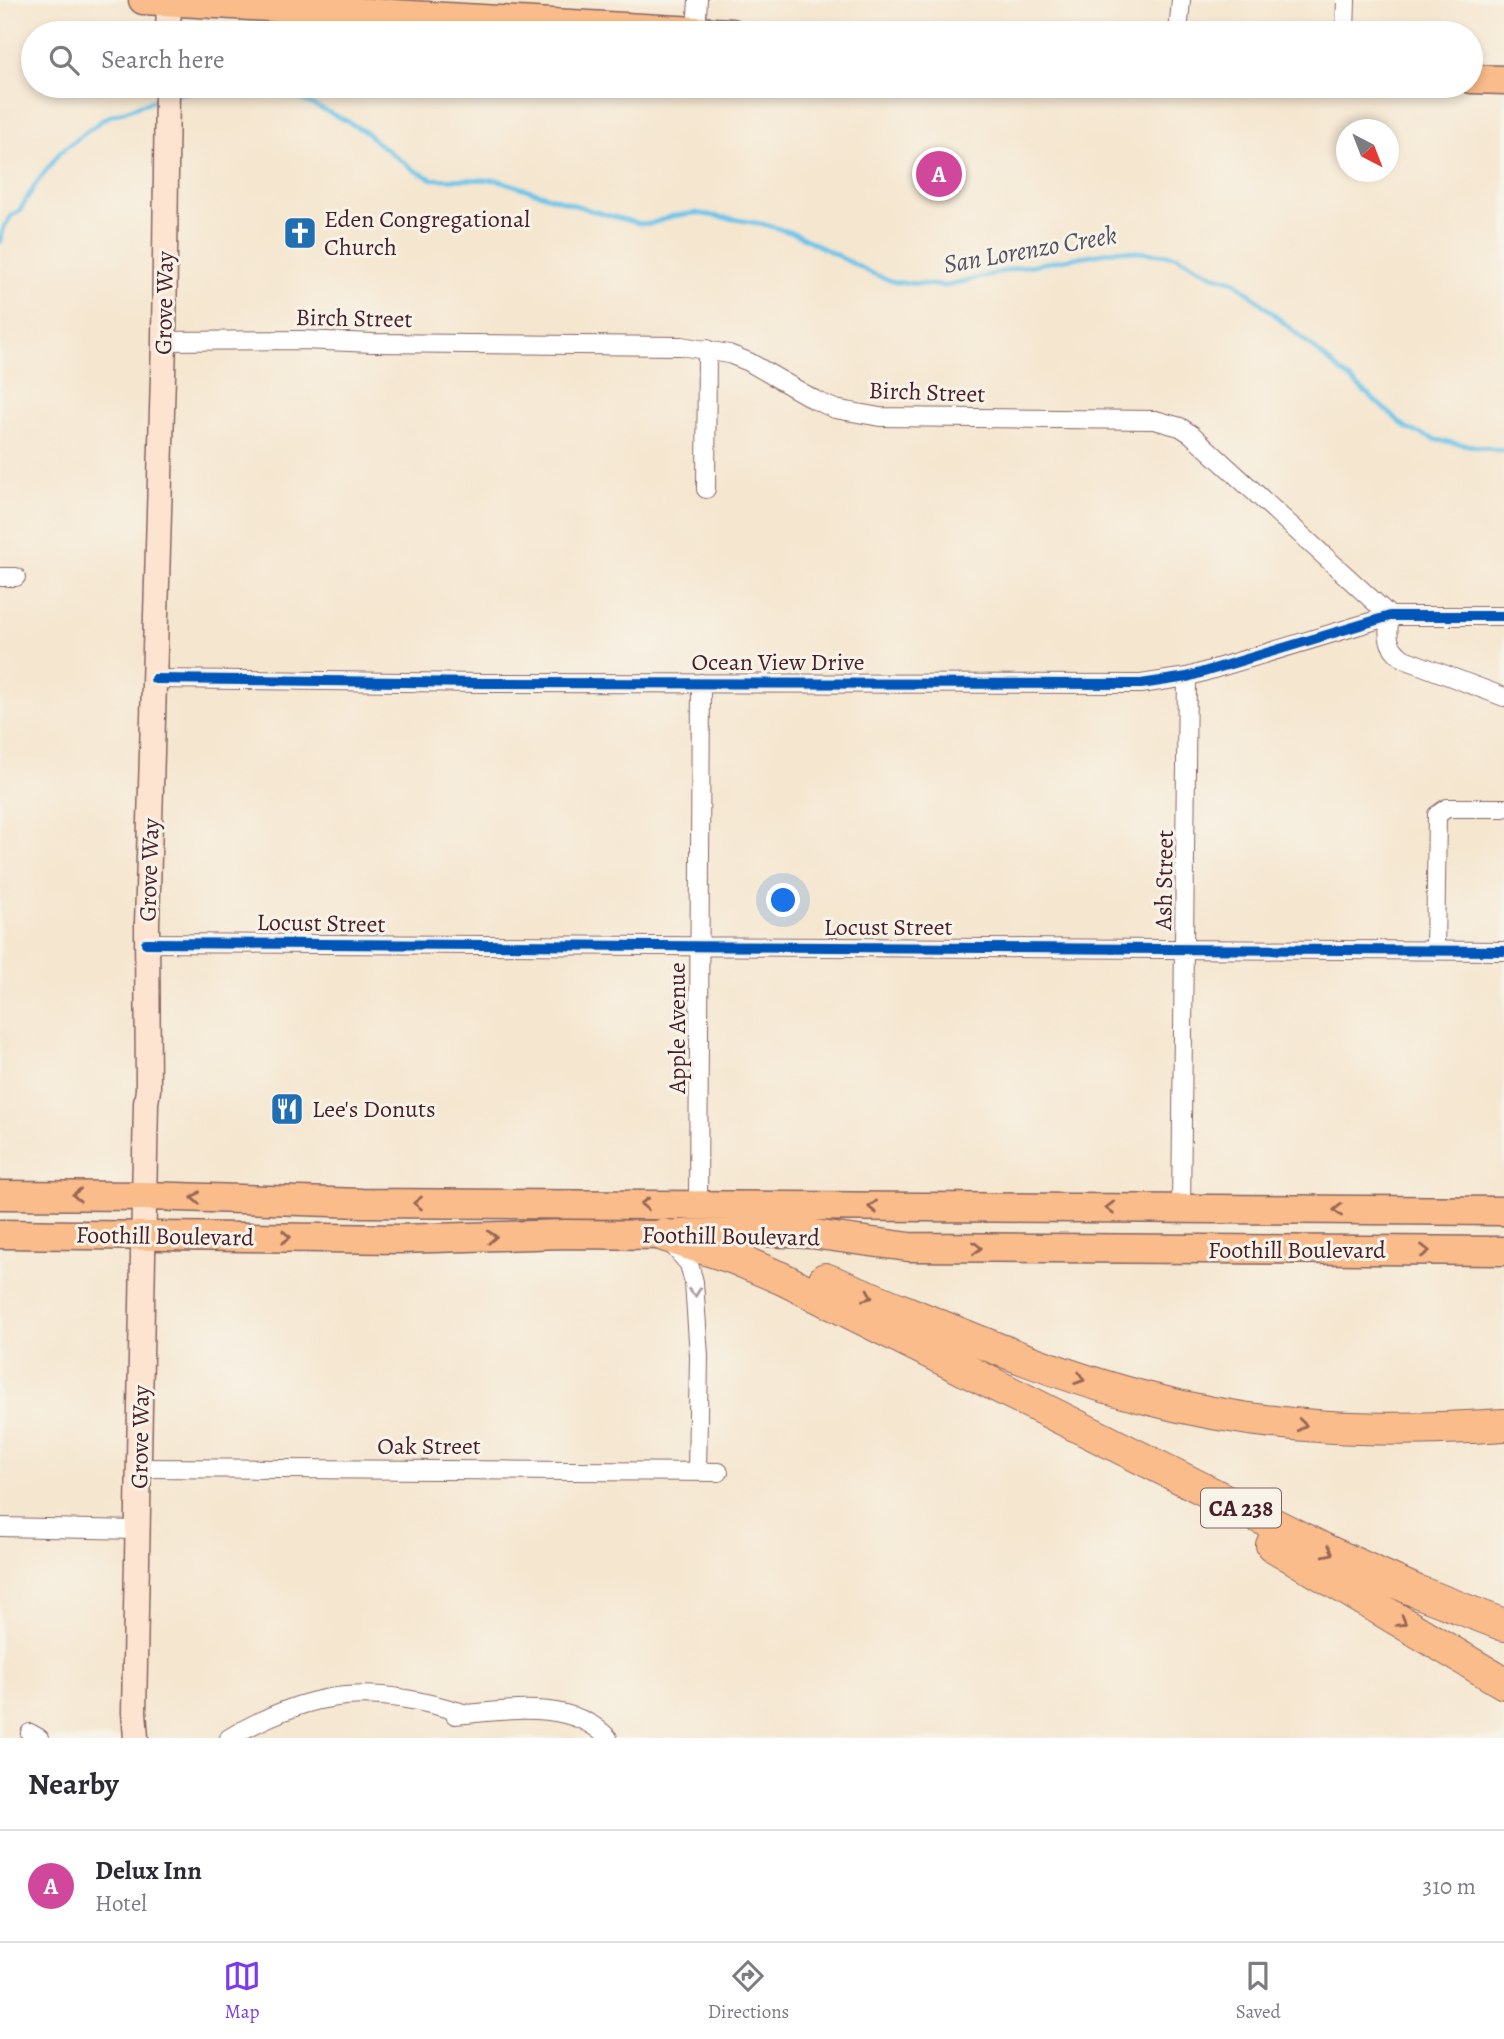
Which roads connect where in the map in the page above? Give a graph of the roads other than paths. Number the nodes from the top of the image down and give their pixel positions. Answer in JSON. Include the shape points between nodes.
{"nodes":[{"id":1,"x":698,"y":0,"type":"edge"},
{"id":2,"x":1181,"y":0,"type":"edge"},
{"id":3,"x":1346,"y":0,"type":"edge"},
{"id":4,"x":156,"y":1,"type":"edge"},
{"id":5,"x":164,"y":21,"type":"edge"},
{"id":6,"x":515,"y":21,"type":"edge"},
{"id":7,"x":696,"y":21,"type":"edge"},
{"id":8,"x":1179,"y":21,"type":"edge"},
{"id":9,"x":1345,"y":21,"type":"edge"},
{"id":10,"x":1483,"y":79,"type":"edge"},
{"id":11,"x":1504,"y":80,"type":"edge"},
{"id":12,"x":167,"y":98,"type":"edge"},
{"id":13,"x":164,"y":341,"type":"junction"},
{"id":14,"x":707,"y":349,"type":"junction"},
{"id":15,"x":706,"y":489,"type":"dead end"},
{"id":16,"x":1390,"y":615,"type":"junction"},
{"id":17,"x":1504,"y":616,"type":"edge"},
{"id":18,"x":1187,"y":677,"type":"junction"},
{"id":19,"x":155,"y":679,"type":"junction"},
{"id":20,"x":701,"y":683,"type":"junction"},
{"id":21,"x":1504,"y":697,"type":"edge"},
{"id":22,"x":1504,"y":808,"type":"edge"},
{"id":23,"x":146,"y":943,"type":"junction"},
{"id":24,"x":698,"y":948,"type":"junction"},
{"id":25,"x":1185,"y":948,"type":"junction"},
{"id":26,"x":1435,"y":951,"type":"junction"},
{"id":27,"x":1504,"y":951,"type":"edge"},
{"id":28,"x":0,"y":1195,"type":"edge"},
{"id":29,"x":145,"y":1196,"type":"junction"},
{"id":30,"x":698,"y":1205,"type":"junction"},
{"id":31,"x":1181,"y":1209,"type":"junction"},
{"id":32,"x":1504,"y":1211,"type":"edge"},
{"id":33,"x":0,"y":1234,"type":"edge"},
{"id":34,"x":144,"y":1235,"type":"junction"},
{"id":35,"x":663,"y":1235,"type":"junction"},
{"id":36,"x":1504,"y":1251,"type":"edge"},
{"id":37,"x":983,"y":1379,"type":"junction"},
{"id":38,"x":1504,"y":1425,"type":"edge"},
{"id":39,"x":139,"y":1468,"type":"junction"},
{"id":40,"x":697,"y":1472,"type":"junction"},
{"id":41,"x":719,"y":1472,"type":"dead end"},
{"id":42,"x":0,"y":1527,"type":"edge"},
{"id":43,"x":137,"y":1530,"type":"junction"},
{"id":44,"x":1504,"y":1625,"type":"edge"},
{"id":45,"x":1504,"y":1683,"type":"edge"},
{"id":46,"x":136,"y":1738,"type":"edge"},
{"id":47,"x":229,"y":1738,"type":"edge"},
{"id":48,"x":608,"y":1738,"type":"edge"}],
"edges":[{"from":1,"to":7,"type":"street"},
{"from":2,"to":8,"type":"street"},
{"from":3,"to":9,"type":"street"},
{"from":4,"to":5,"type":"main road"},
{"from":4,"to":6,"type":"main road"},
{"from":10,"to":11,"type":"main road"},
{"from":12,"to":13,"type":"main road","name":"Grove Way"},
{"from":13,"to":14,"type":"street","name":"Birch Street"},
{"from":13,"to":19,"type":"main road","name":"Grove Way"},
{"from":14,"to":15,"type":"street"},
{"from":14,"to":16,"type":"street","name":"Birch Street","via":[[749,362],[815,400],[856,414],[1155,420],[1180,426]]},
{"from":16,"to":17,"type":"street"},
{"from":16,"to":18,"type":"street","name":"Ocean View Drive"},
{"from":16,"to":21,"type":"street","via":[[1386,637],[1395,653]]},
{"from":18,"to":20,"type":"street","name":"Ocean View Drive","via":[[1141,684]]},
{"from":18,"to":25,"type":"street","name":"Ash Street"},
{"from":19,"to":20,"type":"street","name":"Ocean View Drive"},
{"from":19,"to":23,"type":"main road","name":"Grove Way"},
{"from":20,"to":24,"type":"street","name":"Apple Avenue"},
{"from":22,"to":26,"type":"street","via":[[1447,808],[1437,815]]},
{"from":23,"to":24,"type":"street","name":"Locust Street"},
{"from":23,"to":29,"type":"main road","name":"Grove Way"},
{"from":24,"to":25,"type":"street","name":"Locust Street"},
{"from":24,"to":30,"type":"street","name":"Apple Avenue"},
{"from":25,"to":26,"type":"street","name":"Locust Street"},
{"from":25,"to":31,"type":"street","name":"Ash Street"},
{"from":26,"to":27,"type":"street","name":"Locust Street"},
{"from":29,"to":28,"type":"main road","name":"Foothill Boulevard","one_way":true},
{"from":30,"to":29,"type":"main road","name":"Foothill Boulevard","one_way":true},
{"from":29,"to":34,"type":"main road","name":"Grove Way"},
{"from":31,"to":30,"type":"main road","name":"Foothill Boulevard","one_way":true},
{"from":32,"to":31,"type":"main road","name":"Foothill Boulevard","one_way":true},
{"from":33,"to":34,"type":"main road","name":"Foothill Boulevard"},
{"from":34,"to":35,"type":"main road","name":"Foothill Boulevard","one_way":true,"via":[[399,1239]]},
{"from":34,"to":39,"type":"main road","name":"Grove Way"},
{"from":35,"to":36,"type":"main road","name":"Foothill Boulevard","one_way":true,"via":[[783,1232],[909,1247]]},
{"from":35,"to":37,"type":"highway","number":"CA 238","via":[[767,1271]]},
{"from":35,"to":38,"type":"highway","one_way":true,"via":[[753,1252],[1052,1369],[1186,1408],[1333,1428]]},
{"from":35,"to":40,"type":"street","one_way":true,"via":[[689,1264],[694,1282],[699,1356]]},
{"from":37,"to":44,"type":"highway","number":"CA 238","one_way":true,"via":[[1346,1560]]},
{"from":37,"to":45,"type":"highway","one_way":true,"via":[[1117,1453]]},
{"from":39,"to":40,"type":"street","name":"Oak Street"},
{"from":39,"to":43,"type":"main road","name":"Grove Way"},
{"from":40,"to":41,"type":"street","name":"Oak Street"},
{"from":42,"to":43,"type":"street"},
{"from":43,"to":46,"type":"main road","name":"Grove Way"},
{"from":47,"to":48,"type":"street","via":[[301,1704],[376,1695],[447,1716],[541,1710],[565,1714],[598,1728]]}]}
